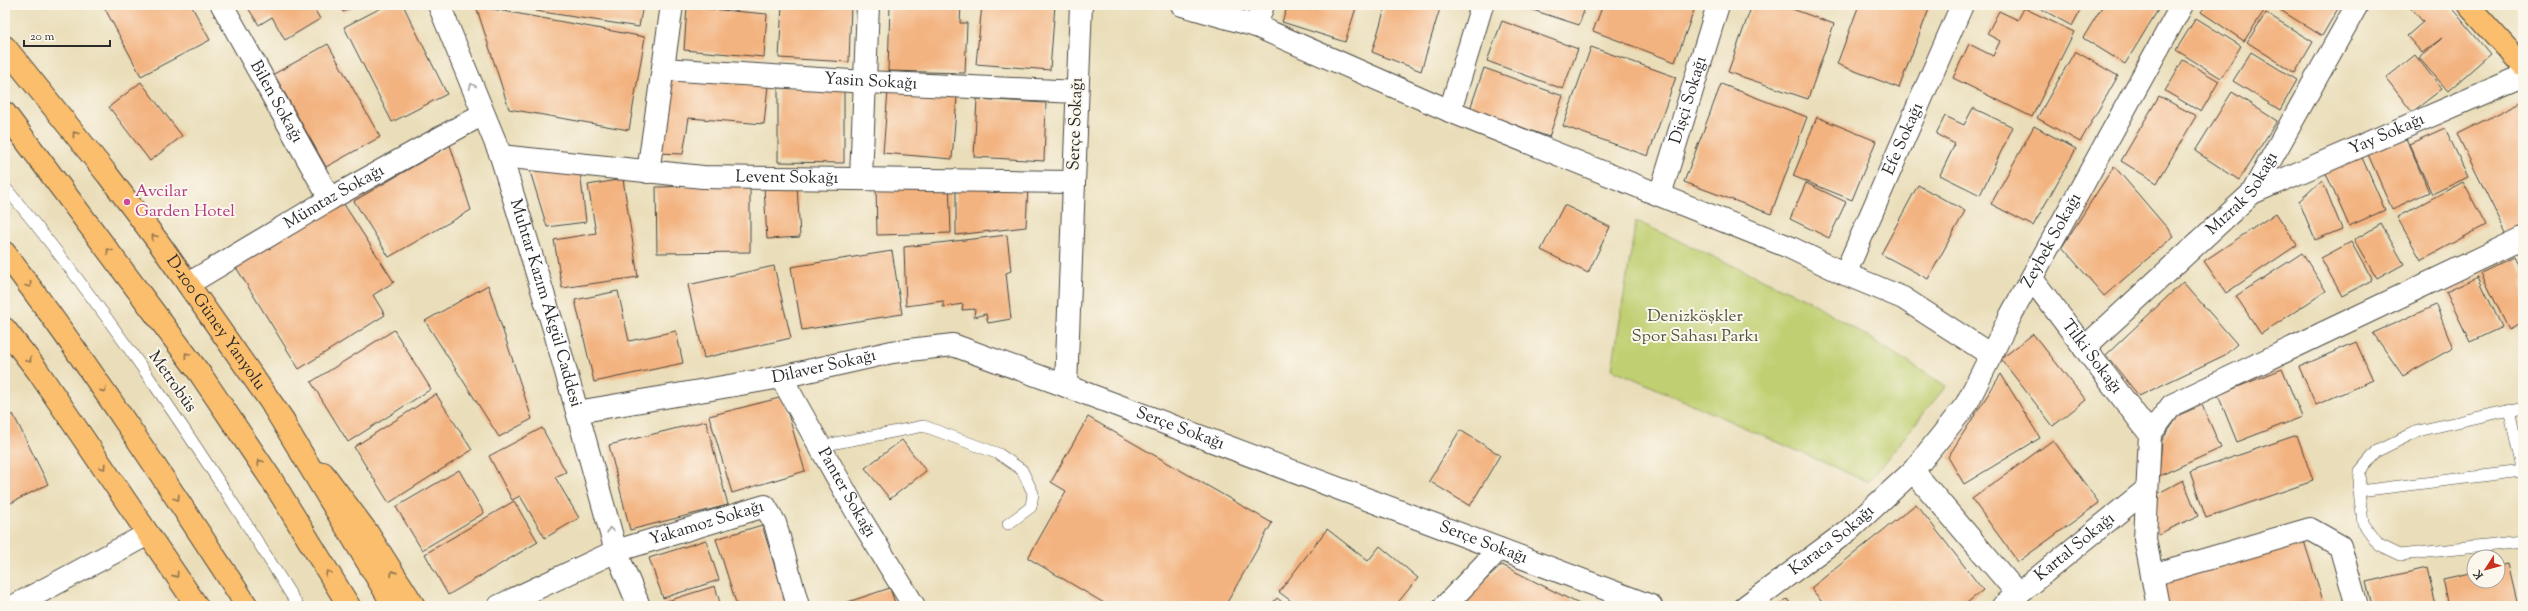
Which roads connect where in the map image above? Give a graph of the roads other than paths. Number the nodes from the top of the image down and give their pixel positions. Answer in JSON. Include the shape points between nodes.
{"nodes":[{"id":1,"x":222,"y":5,"type":"edge"},
{"id":2,"x":439,"y":5,"type":"edge"},
{"id":3,"x":672,"y":5,"type":"edge"},
{"id":4,"x":868,"y":5,"type":"edge"},
{"id":5,"x":1081,"y":5,"type":"edge"},
{"id":6,"x":1182,"y":5,"type":"edge"},
{"id":7,"x":1263,"y":5,"type":"edge"},
{"id":8,"x":1482,"y":5,"type":"edge"},
{"id":9,"x":1718,"y":5,"type":"edge"},
{"id":10,"x":1962,"y":5,"type":"edge"},
{"id":11,"x":2182,"y":5,"type":"edge"},
{"id":12,"x":2357,"y":5,"type":"edge"},
{"id":13,"x":2468,"y":5,"type":"edge"},
{"id":14,"x":1256,"y":26,"type":"junction"},
{"id":15,"x":5,"y":47,"type":"edge"},
{"id":16,"x":2523,"y":66,"type":"edge"},
{"id":17,"x":663,"y":69,"type":"junction"},
{"id":18,"x":2523,"y":76,"type":"edge"},
{"id":19,"x":866,"y":82,"type":"junction"},
{"id":20,"x":1077,"y":92,"type":"junction"},
{"id":21,"x":1450,"y":111,"type":"junction"},
{"id":22,"x":5,"y":114,"type":"edge"},
{"id":23,"x":483,"y":114,"type":"junction"},
{"id":24,"x":501,"y":156,"type":"junction"},
{"id":25,"x":648,"y":172,"type":"junction"},
{"id":26,"x":861,"y":178,"type":"junction"},
{"id":27,"x":1074,"y":182,"type":"junction"},
{"id":28,"x":5,"y":187,"type":"edge"},
{"id":29,"x":2252,"y":193,"type":"junction"},
{"id":30,"x":1660,"y":195,"type":"junction"},
{"id":31,"x":330,"y":199,"type":"junction"},
{"id":32,"x":2523,"y":238,"type":"edge"},
{"id":33,"x":5,"y":254,"type":"edge"},
{"id":34,"x":1845,"y":274,"type":"junction"},
{"id":35,"x":2032,"y":279,"type":"junction"},
{"id":36,"x":188,"y":284,"type":"junction"},
{"id":37,"x":5,"y":329,"type":"edge"},
{"id":38,"x":2084,"y":348,"type":"junction"},
{"id":39,"x":1991,"y":355,"type":"junction"},
{"id":40,"x":781,"y":377,"type":"junction"},
{"id":41,"x":1066,"y":386,"type":"junction"},
{"id":42,"x":273,"y":406,"type":"junction"},
{"id":43,"x":2523,"y":407,"type":"edge"},
{"id":44,"x":2509,"y":409,"type":"junction"},
{"id":45,"x":577,"y":412,"type":"junction"},
{"id":46,"x":2150,"y":434,"type":"junction"},
{"id":47,"x":820,"y":446,"type":"junction"},
{"id":48,"x":1913,"y":471,"type":"junction"},
{"id":49,"x":2523,"y":472,"type":"edge"},
{"id":50,"x":2147,"y":489,"type":"junction"},
{"id":51,"x":2359,"y":491,"type":"junction"},
{"id":52,"x":1008,"y":524,"type":"dead end"},
{"id":53,"x":148,"y":534,"type":"junction"},
{"id":54,"x":2523,"y":542,"type":"edge"},
{"id":55,"x":1499,"y":549,"type":"junction"},
{"id":56,"x":616,"y":551,"type":"junction"},
{"id":57,"x":2152,"y":575,"type":"junction"},
{"id":58,"x":2010,"y":600,"type":"edge"},
{"id":59,"x":14,"y":606,"type":"edge"},
{"id":60,"x":197,"y":606,"type":"edge"},
{"id":61,"x":247,"y":606,"type":"edge"},
{"id":62,"x":298,"y":606,"type":"edge"},
{"id":63,"x":349,"y":606,"type":"edge"},
{"id":64,"x":394,"y":606,"type":"edge"},
{"id":65,"x":414,"y":606,"type":"edge"},
{"id":66,"x":499,"y":606,"type":"edge"},
{"id":67,"x":639,"y":606,"type":"edge"},
{"id":68,"x":798,"y":606,"type":"edge"},
{"id":69,"x":914,"y":606,"type":"edge"},
{"id":70,"x":1445,"y":606,"type":"edge"},
{"id":71,"x":1651,"y":606,"type":"edge"},
{"id":72,"x":1746,"y":606,"type":"edge"},
{"id":73,"x":2158,"y":606,"type":"edge"},
{"id":74,"x":2357,"y":606,"type":"edge"}],
"edges":[{"from":1,"to":31,"type":"street","name":"Bilen Sokağı"},
{"from":23,"to":2,"type":"street","name":"Muhtar Kazım Akgül Caddesi","one_way":true},
{"from":3,"to":17,"type":"street"},
{"from":4,"to":19,"type":"street"},
{"from":5,"to":20,"type":"street","name":"Serçe Sokağı"},
{"from":6,"to":14,"type":"street"},
{"from":7,"to":14,"type":"street"},
{"from":8,"to":21,"type":"street"},
{"from":9,"to":30,"type":"street","name":"Dişçi Sokağı"},
{"from":10,"to":34,"type":"street","name":"Efe Sokağı"},
{"from":11,"to":35,"type":"street","name":"Zeybek Sokağı"},
{"from":12,"to":29,"type":"street","name":"Mızrak Sokağı"},
{"from":13,"to":16,"type":"main road"},
{"from":14,"to":21,"type":"street"},
{"from":36,"to":15,"type":"main road","name":"D-100 Güney Yanyolu","one_way":true,"via":[[107,174]]},
{"from":17,"to":19,"type":"street","name":"Yasin Sokağı"},
{"from":17,"to":25,"type":"street"},
{"from":18,"to":29,"type":"street","name":"Yay Sokağı"},
{"from":19,"to":20,"type":"street","name":"Yasin Sokağı"},
{"from":19,"to":26,"type":"street"},
{"from":20,"to":27,"type":"street","name":"Serçe Sokağı"},
{"from":21,"to":30,"type":"street"},
{"from":63,"to":22,"type":"main road","one_way":true,"via":[[273,482],[201,375]]},
{"from":23,"to":24,"type":"street","name":"Muhtar Kazım Akgül Caddesi"},
{"from":23,"to":31,"type":"street","name":"Mümtaz Sokağı"},
{"from":24,"to":25,"type":"street","name":"Levent Sokağı"},
{"from":24,"to":45,"type":"street","name":"Muhtar Kazım Akgül Caddesi"},
{"from":25,"to":26,"type":"street","name":"Levent Sokağı","via":[[703,177]]},
{"from":26,"to":27,"type":"street","name":"Levent Sokağı"},
{"from":27,"to":41,"type":"street","name":"Serçe Sokağı"},
{"from":28,"to":62,"type":"lane","name":"Metrobüs","via":[[59,252],[215,474]]},
{"from":29,"to":38,"type":"street","name":"Mızrak Sokağı"},
{"from":30,"to":34,"type":"street","via":[[1789,246]]},
{"from":31,"to":36,"type":"street","name":"Mümtaz Sokağı"},
{"from":32,"to":46,"type":"street","via":[[2172,405]]},
{"from":33,"to":61,"type":"main road","one_way":true,"via":[[110,399]]},
{"from":34,"to":39,"type":"street","via":[[1903,298]]},
{"from":35,"to":38,"type":"street","name":"Tilki Sokağı"},
{"from":35,"to":39,"type":"street","name":"Zeybek Sokağı"},
{"from":36,"to":42,"type":"main road","name":"D-100 Güney Yanyolu"},
{"from":37,"to":53,"type":"main road","one_way":true,"via":[[37,370]]},
{"from":38,"to":46,"type":"street","name":"Tilki Sokağı"},
{"from":39,"to":48,"type":"street","name":"Zeybek Sokağı","via":[[1966,405]]},
{"from":40,"to":41,"type":"street","name":"Dilaver Sokağı","via":[[892,352],[953,345]]},
{"from":40,"to":45,"type":"street","name":"Dilaver Sokağı"},
{"from":40,"to":47,"type":"street","name":"Panter Sokağı"},
{"from":41,"to":55,"type":"street","name":"Serçe Sokağı"},
{"from":42,"to":64,"type":"main road"},
{"from":65,"to":42,"type":"main road","name":"D-100 Güney Yanyolu","one_way":true,"via":[[367,532]]},
{"from":43,"to":44,"type":"lane"},
{"from":44,"to":49,"type":"lane"},
{"from":44,"to":51,"type":"lane","via":[[2418,431],[2377,451],[2360,471]]},
{"from":56,"to":45,"type":"street","name":"Muhtar Kazım Akgül Caddesi","one_way":true},
{"from":46,"to":50,"type":"street"},
{"from":47,"to":52,"type":"lane","via":[[924,426],[999,454],[1022,470],[1033,493],[1031,507]]},
{"from":47,"to":69,"type":"street","name":"Panter Sokağı"},
{"from":48,"to":58,"type":"street"},
{"from":48,"to":72,"type":"street","name":"Karaca Sokağı","via":[[1849,530]]},
{"from":49,"to":51,"type":"lane"},
{"from":50,"to":57,"type":"street","via":[[2145,539]]},
{"from":50,"to":58,"type":"street","name":"Kartal Sokağı"},
{"from":51,"to":54,"type":"lane","via":[[2363,523],[2379,545],[2400,555]]},
{"from":53,"to":59,"type":"street"},
{"from":53,"to":60,"type":"main road","one_way":true},
{"from":55,"to":70,"type":"street"},
{"from":55,"to":71,"type":"street","name":"Serçe Sokağı"},
{"from":56,"to":66,"type":"street"},
{"from":56,"to":67,"type":"street","name":"Muhtar Kazım Akgül Caddesi"},
{"from":56,"to":68,"type":"street","name":"Yakamoz Sokağı","via":[[765,506],[775,523]]},
{"from":57,"to":73,"type":"street"},
{"from":57,"to":74,"type":"street","via":[[2310,529],[2340,546]]}]}
